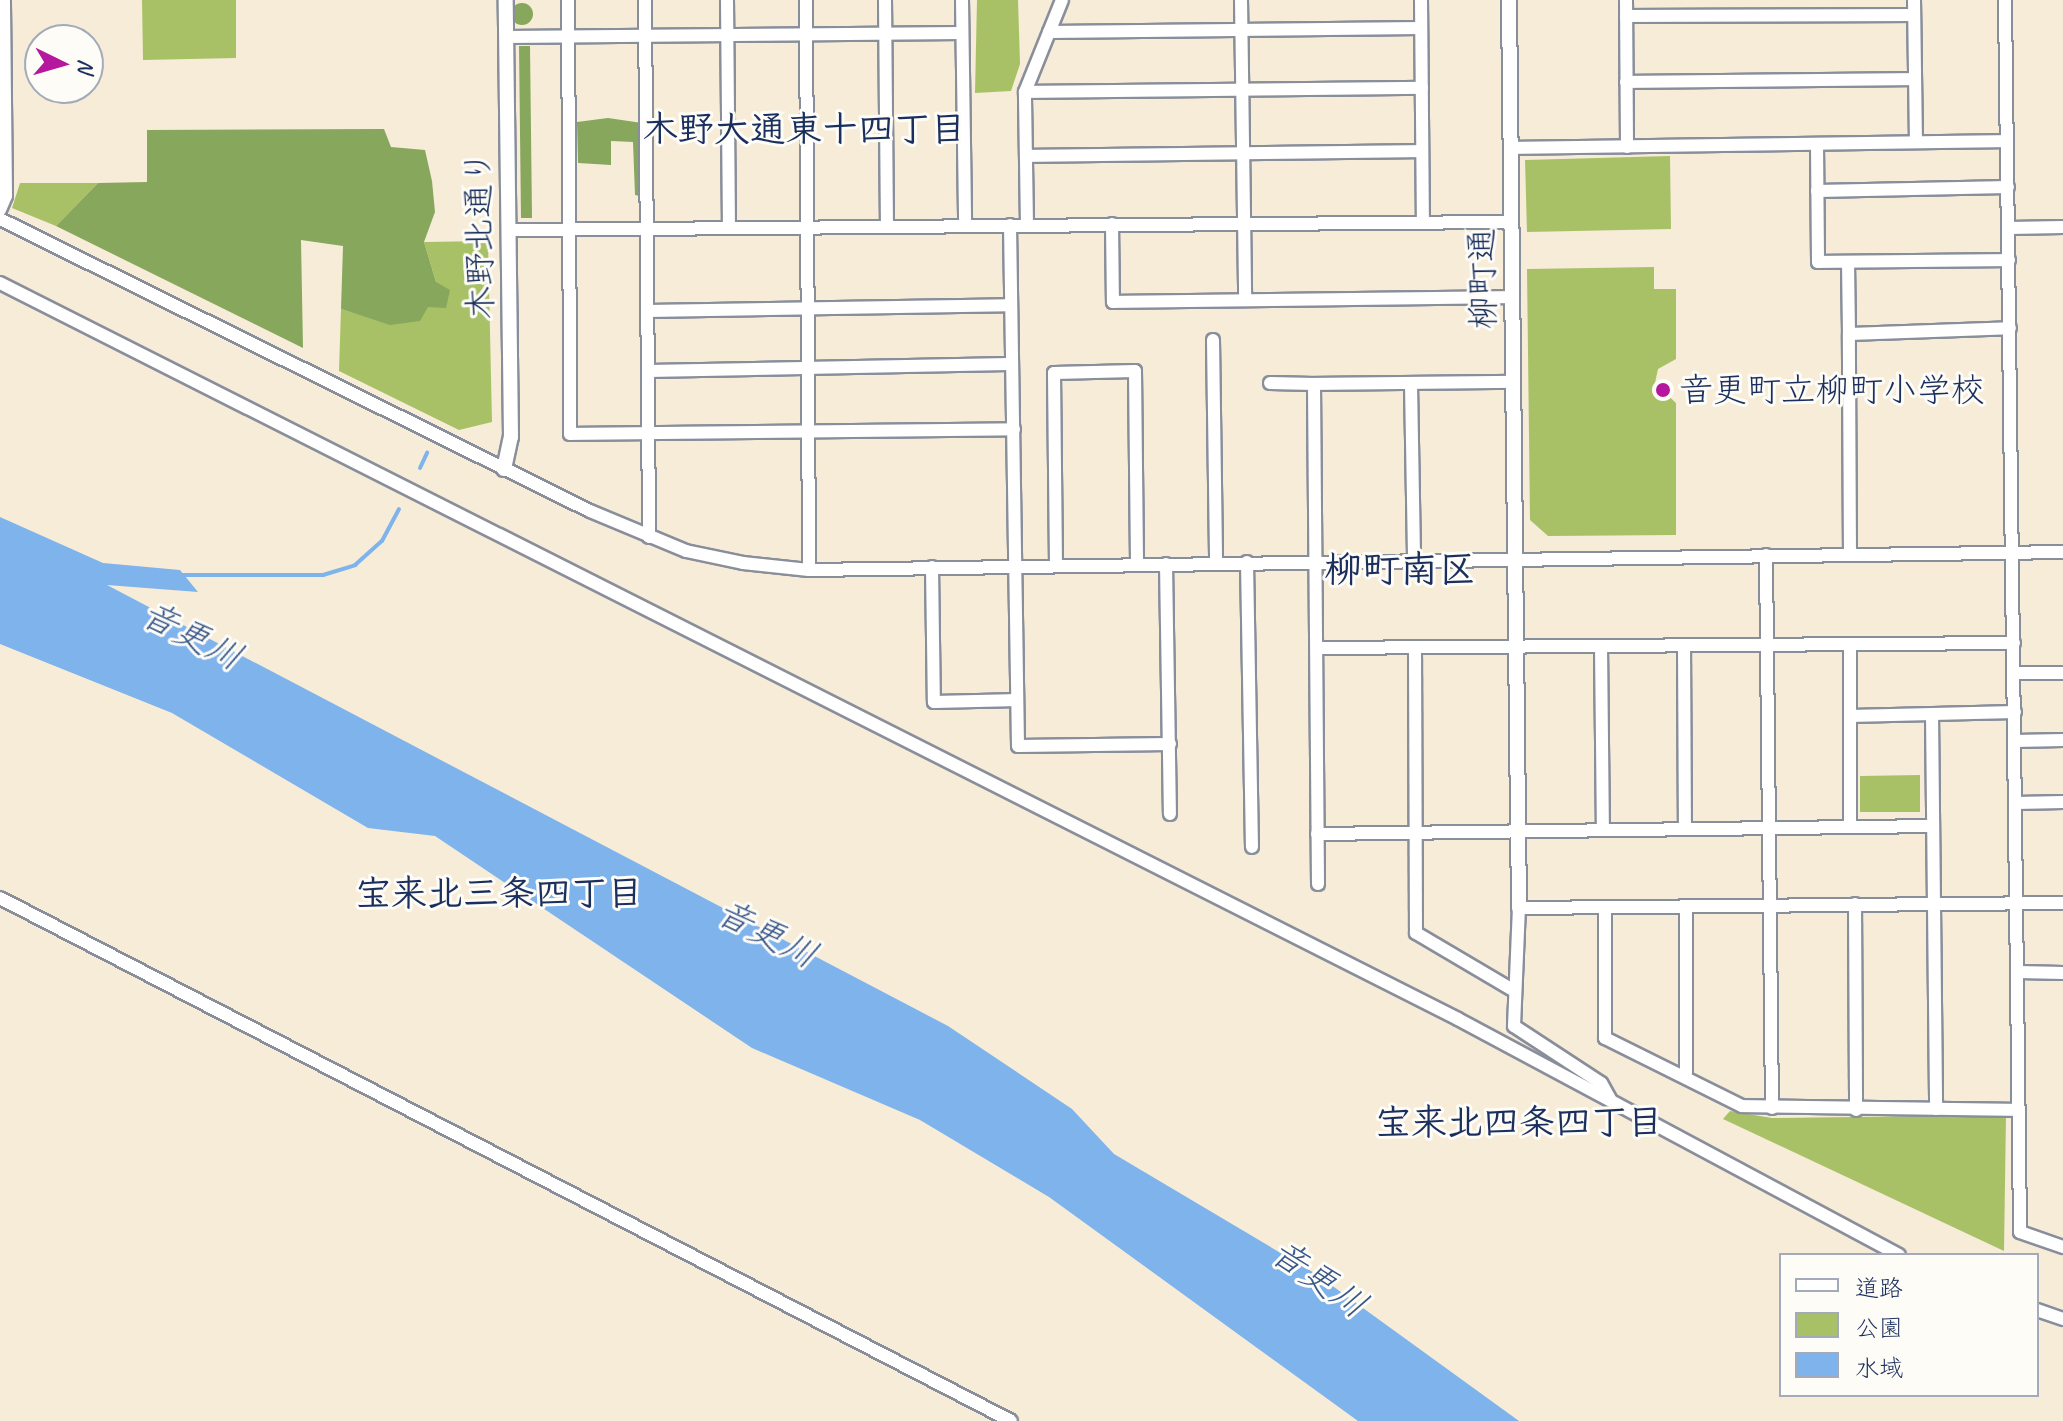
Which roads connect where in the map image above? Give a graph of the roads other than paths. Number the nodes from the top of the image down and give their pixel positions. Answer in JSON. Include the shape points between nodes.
{"nodes":[{"id":1,"x":4,"y":0,"type":"edge"},
{"id":2,"x":506,"y":0,"type":"edge"},
{"id":3,"x":568,"y":0,"type":"edge"},
{"id":4,"x":645,"y":0,"type":"edge"},
{"id":5,"x":727,"y":0,"type":"edge"},
{"id":6,"x":806,"y":0,"type":"edge"},
{"id":7,"x":885,"y":0,"type":"edge"},
{"id":8,"x":962,"y":0,"type":"edge"},
{"id":9,"x":1062,"y":0,"type":"edge"},
{"id":10,"x":1241,"y":0,"type":"edge"},
{"id":11,"x":1421,"y":0,"type":"edge"},
{"id":12,"x":1509,"y":0,"type":"edge"},
{"id":13,"x":1626,"y":0,"type":"edge"},
{"id":14,"x":1914,"y":0,"type":"edge"},
{"id":15,"x":2005,"y":0,"type":"edge"},
{"id":16,"x":1914,"y":15,"type":"junction"},
{"id":17,"x":1626,"y":16,"type":"junction"},
{"id":18,"x":1421,"y":28,"type":"junction"},
{"id":19,"x":1241,"y":29,"type":"junction"},
{"id":20,"x":1049,"y":32,"type":"junction"},
{"id":21,"x":962,"y":33,"type":"junction"},
{"id":22,"x":806,"y":34,"type":"junction"},
{"id":23,"x":885,"y":34,"type":"junction"},
{"id":24,"x":727,"y":35,"type":"junction"},
{"id":25,"x":645,"y":36,"type":"junction"},
{"id":26,"x":506,"y":37,"type":"junction"},
{"id":27,"x":568,"y":37,"type":"junction"},
{"id":28,"x":1915,"y":79,"type":"junction"},
{"id":29,"x":1626,"y":82,"type":"junction"},
{"id":30,"x":1422,"y":88,"type":"junction"},
{"id":31,"x":1242,"y":90,"type":"junction"},
{"id":32,"x":1025,"y":92,"type":"junction"},
{"id":33,"x":2007,"y":141,"type":"junction"},
{"id":34,"x":1916,"y":142,"type":"junction"},
{"id":35,"x":1817,"y":144,"type":"junction"},
{"id":36,"x":1627,"y":147,"type":"junction"},
{"id":37,"x":1511,"y":148,"type":"junction"},
{"id":38,"x":1422,"y":151,"type":"junction"},
{"id":39,"x":1243,"y":153,"type":"junction"},
{"id":40,"x":1026,"y":156,"type":"junction"},
{"id":41,"x":2008,"y":187,"type":"junction"},
{"id":42,"x":1817,"y":191,"type":"junction"},
{"id":43,"x":0,"y":210,"type":"edge"},
{"id":44,"x":0,"y":219,"type":"edge"},
{"id":45,"x":1423,"y":222,"type":"junction"},
{"id":46,"x":1511,"y":222,"type":"junction"},
{"id":47,"x":1112,"y":224,"type":"junction"},
{"id":48,"x":1244,"y":224,"type":"junction"},
{"id":49,"x":1010,"y":225,"type":"junction"},
{"id":50,"x":1027,"y":225,"type":"junction"},
{"id":51,"x":965,"y":226,"type":"junction"},
{"id":52,"x":807,"y":227,"type":"junction"},
{"id":53,"x":887,"y":227,"type":"junction"},
{"id":54,"x":2063,"y":227,"type":"edge"},
{"id":55,"x":729,"y":228,"type":"junction"},
{"id":56,"x":2009,"y":228,"type":"junction"},
{"id":57,"x":647,"y":229,"type":"junction"},
{"id":58,"x":509,"y":230,"type":"junction"},
{"id":59,"x":569,"y":230,"type":"junction"},
{"id":60,"x":2009,"y":260,"type":"junction"},
{"id":61,"x":1848,"y":262,"type":"junction"},
{"id":62,"x":0,"y":283,"type":"edge"},
{"id":63,"x":1512,"y":297,"type":"junction"},
{"id":64,"x":1245,"y":300,"type":"junction"},
{"id":65,"x":1011,"y":305,"type":"junction"},
{"id":66,"x":807,"y":308,"type":"junction"},
{"id":67,"x":647,"y":311,"type":"junction"},
{"id":68,"x":2010,"y":328,"type":"junction"},
{"id":69,"x":1849,"y":334,"type":"junction"},
{"id":70,"x":1213,"y":340,"type":"dead end"},
{"id":71,"x":1012,"y":364,"type":"junction"},
{"id":72,"x":808,"y":368,"type":"junction"},
{"id":73,"x":648,"y":371,"type":"junction"},
{"id":74,"x":1513,"y":382,"type":"junction"},
{"id":75,"x":1270,"y":383,"type":"dead end"},
{"id":76,"x":1314,"y":384,"type":"junction"},
{"id":77,"x":1411,"y":384,"type":"junction"},
{"id":78,"x":1014,"y":429,"type":"junction"},
{"id":79,"x":808,"y":431,"type":"junction"},
{"id":80,"x":648,"y":433,"type":"junction"},
{"id":81,"x":504,"y":469,"type":"junction"},
{"id":82,"x":649,"y":537,"type":"junction"},
{"id":83,"x":2013,"y":552,"type":"junction"},
{"id":84,"x":2063,"y":552,"type":"edge"},
{"id":85,"x":1850,"y":554,"type":"junction"},
{"id":86,"x":1766,"y":555,"type":"junction"},
{"id":87,"x":1516,"y":557,"type":"junction"},
{"id":88,"x":1414,"y":559,"type":"junction"},
{"id":89,"x":1315,"y":561,"type":"junction"},
{"id":90,"x":1216,"y":562,"type":"junction"},
{"id":91,"x":1247,"y":562,"type":"junction"},
{"id":92,"x":1137,"y":564,"type":"junction"},
{"id":93,"x":1166,"y":564,"type":"junction"},
{"id":94,"x":1056,"y":565,"type":"junction"},
{"id":95,"x":932,"y":567,"type":"junction"},
{"id":96,"x":1016,"y":567,"type":"junction"},
{"id":97,"x":809,"y":570,"type":"junction"},
{"id":98,"x":2014,"y":643,"type":"junction"},
{"id":99,"x":1850,"y":644,"type":"junction"},
{"id":100,"x":1684,"y":645,"type":"junction"},
{"id":101,"x":1767,"y":645,"type":"junction"},
{"id":102,"x":1601,"y":646,"type":"junction"},
{"id":103,"x":1517,"y":647,"type":"junction"},
{"id":104,"x":1317,"y":648,"type":"junction"},
{"id":105,"x":1415,"y":648,"type":"junction"},
{"id":106,"x":2015,"y":673,"type":"junction"},
{"id":107,"x":2063,"y":673,"type":"edge"},
{"id":108,"x":1017,"y":700,"type":"junction"},
{"id":109,"x":2015,"y":712,"type":"junction"},
{"id":110,"x":1932,"y":714,"type":"junction"},
{"id":111,"x":1850,"y":716,"type":"junction"},
{"id":112,"x":2063,"y":740,"type":"edge"},
{"id":113,"x":2015,"y":741,"type":"junction"},
{"id":114,"x":1170,"y":744,"type":"junction"},
{"id":115,"x":2063,"y":802,"type":"edge"},
{"id":116,"x":2016,"y":803,"type":"junction"},
{"id":117,"x":1170,"y":814,"type":"dead end"},
{"id":118,"x":1933,"y":826,"type":"junction"},
{"id":119,"x":1850,"y":827,"type":"junction"},
{"id":120,"x":1769,"y":828,"type":"junction"},
{"id":121,"x":1685,"y":829,"type":"junction"},
{"id":122,"x":1603,"y":830,"type":"junction"},
{"id":123,"x":1519,"y":831,"type":"junction"},
{"id":124,"x":1416,"y":833,"type":"junction"},
{"id":125,"x":1317,"y":834,"type":"junction"},
{"id":126,"x":1252,"y":847,"type":"dead end"},
{"id":127,"x":1318,"y":884,"type":"dead end"},
{"id":128,"x":0,"y":898,"type":"edge"},
{"id":129,"x":1934,"y":903,"type":"junction"},
{"id":130,"x":2017,"y":903,"type":"junction"},
{"id":131,"x":2063,"y":903,"type":"edge"},
{"id":132,"x":1770,"y":904,"type":"junction"},
{"id":133,"x":1855,"y":904,"type":"junction"},
{"id":134,"x":1686,"y":906,"type":"junction"},
{"id":135,"x":1519,"y":908,"type":"junction"},
{"id":136,"x":1605,"y":908,"type":"junction"},
{"id":137,"x":2019,"y":972,"type":"junction"},
{"id":138,"x":2063,"y":973,"type":"edge"},
{"id":139,"x":1511,"y":989,"type":"junction"},
{"id":140,"x":1686,"y":1073,"type":"junction"},
{"id":141,"x":1610,"y":1099,"type":"junction"},
{"id":142,"x":1772,"y":1108,"type":"junction"},
{"id":143,"x":1936,"y":1109,"type":"junction"},
{"id":144,"x":1856,"y":1110,"type":"junction"},
{"id":145,"x":2019,"y":1110,"type":"junction"},
{"id":146,"x":2063,"y":1247,"type":"edge"},
{"id":147,"x":1895,"y":1253,"type":"edge"},
{"id":148,"x":2039,"y":1311,"type":"edge"},
{"id":149,"x":2063,"y":1319,"type":"edge"},
{"id":150,"x":1011,"y":1421,"type":"edge"}],
"edges":[{"from":1,"to":43,"type":"street"},
{"from":2,"to":26,"type":"street","name":"木野北通り"},
{"from":3,"to":27,"type":"street"},
{"from":4,"to":25,"type":"street"},
{"from":5,"to":24,"type":"street"},
{"from":6,"to":22,"type":"street"},
{"from":7,"to":23,"type":"street"},
{"from":8,"to":21,"type":"street"},
{"from":9,"to":20,"type":"street"},
{"from":10,"to":19,"type":"street"},
{"from":11,"to":18,"type":"street"},
{"from":12,"to":37,"type":"street","name":"柳町通"},
{"from":13,"to":17,"type":"street"},
{"from":14,"to":16,"type":"street"},
{"from":15,"to":33,"type":"street"},
{"from":16,"to":17,"type":"street"},
{"from":16,"to":28,"type":"street"},
{"from":17,"to":29,"type":"street"},
{"from":18,"to":19,"type":"street"},
{"from":18,"to":30,"type":"street"},
{"from":19,"to":20,"type":"street"},
{"from":19,"to":31,"type":"street"},
{"from":20,"to":32,"type":"street"},
{"from":21,"to":23,"type":"street"},
{"from":21,"to":51,"type":"street"},
{"from":22,"to":23,"type":"street"},
{"from":22,"to":24,"type":"street"},
{"from":22,"to":52,"type":"street"},
{"from":23,"to":53,"type":"street"},
{"from":24,"to":25,"type":"street"},
{"from":24,"to":55,"type":"street"},
{"from":25,"to":27,"type":"street"},
{"from":25,"to":57,"type":"street"},
{"from":26,"to":27,"type":"street"},
{"from":26,"to":58,"type":"street","name":"木野北通り"},
{"from":27,"to":59,"type":"street"},
{"from":28,"to":29,"type":"street"},
{"from":28,"to":34,"type":"street"},
{"from":29,"to":36,"type":"street"},
{"from":30,"to":31,"type":"street"},
{"from":30,"to":38,"type":"street"},
{"from":31,"to":32,"type":"street"},
{"from":31,"to":39,"type":"street"},
{"from":32,"to":40,"type":"street"},
{"from":33,"to":34,"type":"street"},
{"from":33,"to":41,"type":"street"},
{"from":34,"to":35,"type":"street"},
{"from":35,"to":36,"type":"street"},
{"from":35,"to":42,"type":"street"},
{"from":36,"to":37,"type":"street"},
{"from":37,"to":46,"type":"street","name":"柳町通"},
{"from":38,"to":39,"type":"street"},
{"from":38,"to":45,"type":"street"},
{"from":39,"to":40,"type":"street"},
{"from":39,"to":48,"type":"street"},
{"from":40,"to":50,"type":"street"},
{"from":41,"to":42,"type":"street"},
{"from":41,"to":56,"type":"street"},
{"from":42,"to":61,"type":"street","via":[[1818,262]]},
{"from":44,"to":81,"type":"street"},
{"from":45,"to":46,"type":"street"},
{"from":45,"to":48,"type":"street"},
{"from":46,"to":63,"type":"street","name":"柳町通"},
{"from":47,"to":48,"type":"street"},
{"from":47,"to":50,"type":"street"},
{"from":47,"to":64,"type":"street","via":[[1113,302]]},
{"from":48,"to":64,"type":"street"},
{"from":49,"to":50,"type":"street"},
{"from":49,"to":51,"type":"street"},
{"from":49,"to":65,"type":"street"},
{"from":51,"to":53,"type":"street"},
{"from":52,"to":53,"type":"street"},
{"from":52,"to":55,"type":"street"},
{"from":52,"to":66,"type":"street"},
{"from":54,"to":56,"type":"street"},
{"from":55,"to":57,"type":"street"},
{"from":56,"to":60,"type":"street"},
{"from":57,"to":59,"type":"street"},
{"from":57,"to":67,"type":"street"},
{"from":58,"to":59,"type":"street"},
{"from":58,"to":81,"type":"street","name":"木野北通り","via":[[511,437]]},
{"from":59,"to":80,"type":"street","via":[[570,434]]},
{"from":60,"to":61,"type":"street"},
{"from":60,"to":68,"type":"street"},
{"from":61,"to":69,"type":"street"},
{"from":62,"to":141,"type":"street"},
{"from":63,"to":64,"type":"street"},
{"from":63,"to":74,"type":"street","name":"柳町通"},
{"from":65,"to":66,"type":"street"},
{"from":65,"to":71,"type":"street"},
{"from":66,"to":67,"type":"street"},
{"from":66,"to":72,"type":"street"},
{"from":67,"to":73,"type":"street"},
{"from":68,"to":69,"type":"street"},
{"from":68,"to":83,"type":"street"},
{"from":69,"to":85,"type":"street"},
{"from":70,"to":90,"type":"street"},
{"from":71,"to":72,"type":"street"},
{"from":71,"to":78,"type":"street"},
{"from":72,"to":73,"type":"street"},
{"from":72,"to":79,"type":"street"},
{"from":73,"to":80,"type":"street"},
{"from":74,"to":77,"type":"street"},
{"from":74,"to":87,"type":"street","name":"柳町通"},
{"from":75,"to":76,"type":"street"},
{"from":76,"to":77,"type":"street"},
{"from":76,"to":89,"type":"street"},
{"from":77,"to":88,"type":"street"},
{"from":78,"to":79,"type":"street"},
{"from":78,"to":96,"type":"street"},
{"from":79,"to":80,"type":"street"},
{"from":79,"to":97,"type":"street"},
{"from":80,"to":82,"type":"street"},
{"from":81,"to":82,"type":"street"},
{"from":82,"to":97,"type":"street","via":[[743,563]]},
{"from":83,"to":84,"type":"street"},
{"from":83,"to":85,"type":"street"},
{"from":83,"to":98,"type":"street"},
{"from":85,"to":86,"type":"street"},
{"from":86,"to":87,"type":"street"},
{"from":86,"to":101,"type":"street"},
{"from":87,"to":88,"type":"street"},
{"from":87,"to":103,"type":"street","name":"柳町通"},
{"from":88,"to":89,"type":"street"},
{"from":89,"to":91,"type":"street"},
{"from":89,"to":104,"type":"street"},
{"from":90,"to":91,"type":"street"},
{"from":90,"to":93,"type":"street"},
{"from":91,"to":126,"type":"street"},
{"from":92,"to":93,"type":"street"},
{"from":92,"to":94,"type":"street"},
{"from":92,"to":94,"type":"street","via":[[1135,371],[1054,373]]},
{"from":93,"to":114,"type":"street"},
{"from":94,"to":96,"type":"street"},
{"from":95,"to":96,"type":"street"},
{"from":95,"to":97,"type":"street"},
{"from":95,"to":108,"type":"street","via":[[934,702]]},
{"from":96,"to":108,"type":"street"},
{"from":98,"to":99,"type":"street"},
{"from":98,"to":106,"type":"street"},
{"from":99,"to":101,"type":"street"},
{"from":99,"to":111,"type":"street"},
{"from":100,"to":101,"type":"street"},
{"from":100,"to":102,"type":"street"},
{"from":100,"to":121,"type":"street"},
{"from":101,"to":120,"type":"street"},
{"from":102,"to":103,"type":"street"},
{"from":102,"to":122,"type":"street"},
{"from":103,"to":105,"type":"street"},
{"from":103,"to":123,"type":"street","name":"柳町通"},
{"from":104,"to":105,"type":"street"},
{"from":104,"to":125,"type":"street"},
{"from":105,"to":124,"type":"street"},
{"from":106,"to":107,"type":"street"},
{"from":106,"to":109,"type":"street"},
{"from":108,"to":114,"type":"street","via":[[1018,746]]},
{"from":109,"to":110,"type":"street"},
{"from":109,"to":113,"type":"street"},
{"from":110,"to":111,"type":"street"},
{"from":110,"to":118,"type":"street"},
{"from":111,"to":119,"type":"street"},
{"from":112,"to":113,"type":"street"},
{"from":113,"to":116,"type":"street"},
{"from":114,"to":117,"type":"street"},
{"from":115,"to":116,"type":"street"},
{"from":116,"to":130,"type":"street"},
{"from":118,"to":119,"type":"street"},
{"from":118,"to":129,"type":"street"},
{"from":119,"to":120,"type":"street"},
{"from":120,"to":121,"type":"street"},
{"from":120,"to":132,"type":"street"},
{"from":121,"to":122,"type":"street"},
{"from":122,"to":123,"type":"street"},
{"from":123,"to":124,"type":"street"},
{"from":123,"to":135,"type":"street","name":"柳町通"},
{"from":124,"to":125,"type":"street"},
{"from":124,"to":139,"type":"street","via":[[1416,933]]},
{"from":125,"to":127,"type":"street"},
{"from":128,"to":150,"type":"street"},
{"from":129,"to":130,"type":"street"},
{"from":129,"to":133,"type":"street"},
{"from":129,"to":143,"type":"street"},
{"from":130,"to":131,"type":"street"},
{"from":130,"to":137,"type":"street"},
{"from":132,"to":133,"type":"street"},
{"from":132,"to":134,"type":"street"},
{"from":132,"to":142,"type":"street"},
{"from":133,"to":144,"type":"street"},
{"from":134,"to":136,"type":"street"},
{"from":134,"to":140,"type":"street"},
{"from":135,"to":136,"type":"street"},
{"from":135,"to":139,"type":"street"},
{"from":136,"to":140,"type":"street","via":[[1605,1038]]},
{"from":137,"to":138,"type":"street"},
{"from":137,"to":145,"type":"street"},
{"from":139,"to":141,"type":"street","via":[[1521,1035],[1601,1083]]},
{"from":140,"to":142,"type":"street","via":[[1742,1106]]},
{"from":141,"to":147,"type":"street"},
{"from":142,"to":144,"type":"street"},
{"from":143,"to":144,"type":"street"},
{"from":143,"to":145,"type":"street"},
{"from":145,"to":146,"type":"street","via":[[2020,1232]]},
{"from":148,"to":149,"type":"street"}]}
